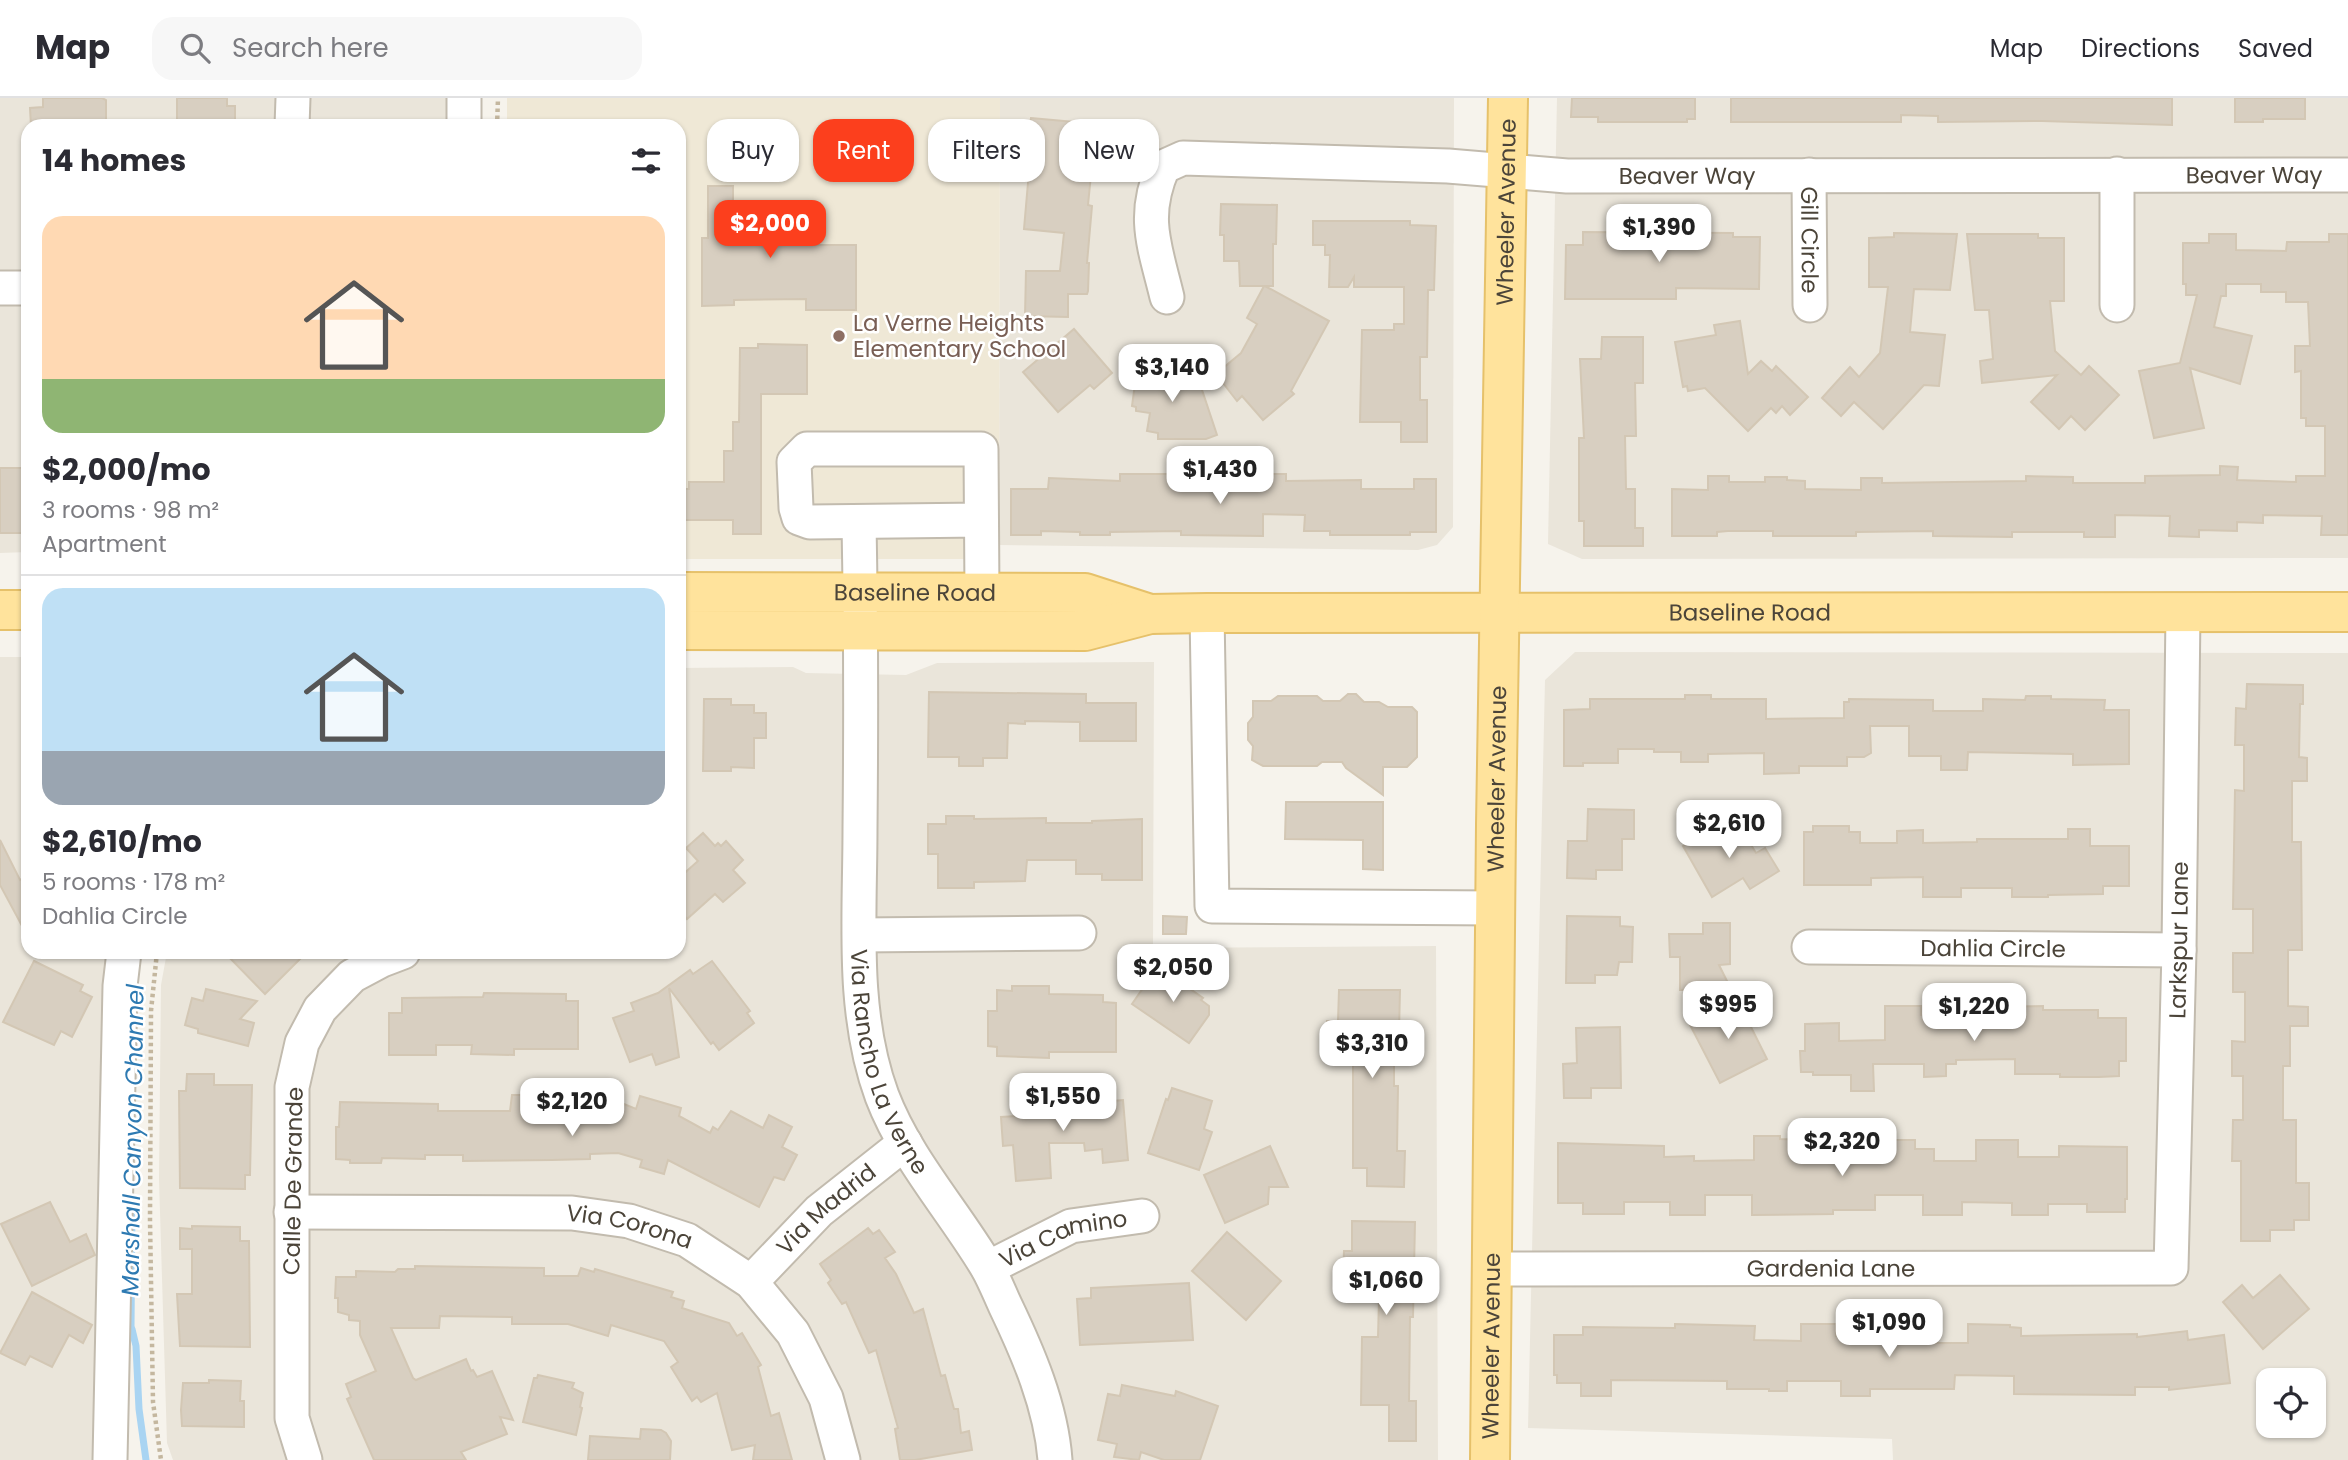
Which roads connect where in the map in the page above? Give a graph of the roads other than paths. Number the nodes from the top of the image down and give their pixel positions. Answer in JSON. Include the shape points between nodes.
{"nodes":[{"id":1,"x":293,"y":98,"type":"edge"},
{"id":2,"x":464,"y":98,"type":"edge"},
{"id":3,"x":1508,"y":98,"type":"edge"},
{"id":4,"x":292,"y":119,"type":"edge"},
{"id":5,"x":464,"y":119,"type":"edge"},
{"id":6,"x":1508,"y":173,"type":"junction"},
{"id":7,"x":1809,"y":174,"type":"junction"},
{"id":8,"x":2117,"y":174,"type":"junction"},
{"id":9,"x":2348,"y":175,"type":"edge"},
{"id":10,"x":0,"y":288,"type":"edge"},
{"id":11,"x":21,"y":288,"type":"edge"},
{"id":12,"x":1167,"y":297,"type":"dead end"},
{"id":13,"x":2117,"y":304,"type":"dead end"},
{"id":14,"x":1810,"y":305,"type":"dead end"},
{"id":15,"x":981,"y":520,"type":"junction"},
{"id":16,"x":859,"y":523,"type":"junction"},
{"id":17,"x":686,"y":594,"type":"edge"},
{"id":18,"x":982,"y":594,"type":"junction"},
{"id":19,"x":0,"y":610,"type":"edge"},
{"id":20,"x":21,"y":610,"type":"edge"},
{"id":21,"x":860,"y":612,"type":"junction"},
{"id":22,"x":1500,"y":612,"type":"junction"},
{"id":23,"x":2183,"y":612,"type":"junction"},
{"id":24,"x":2348,"y":612,"type":"edge"},
{"id":25,"x":1207,"y":613,"type":"junction"},
{"id":26,"x":1150,"y":614,"type":"junction"},
{"id":27,"x":686,"y":629,"type":"edge"},
{"id":28,"x":1496,"y":908,"type":"junction"},
{"id":29,"x":1079,"y":933,"type":"dead end"},
{"id":30,"x":860,"y":935,"type":"junction"},
{"id":31,"x":1809,"y":947,"type":"dead end"},
{"id":32,"x":2179,"y":950,"type":"junction"},
{"id":33,"x":123,"y":959,"type":"edge"},
{"id":34,"x":385,"y":959,"type":"edge"},
{"id":35,"x":905,"y":1143,"type":"junction"},
{"id":36,"x":291,"y":1212,"type":"junction"},
{"id":37,"x":1142,"y":1216,"type":"dead end"},
{"id":38,"x":988,"y":1268,"type":"junction"},
{"id":39,"x":2171,"y":1268,"type":"joint"},
{"id":40,"x":1491,"y":1269,"type":"junction"},
{"id":41,"x":751,"y":1282,"type":"junction"},
{"id":42,"x":110,"y":1460,"type":"edge"},
{"id":43,"x":305,"y":1460,"type":"edge"},
{"id":44,"x":843,"y":1460,"type":"edge"},
{"id":45,"x":1055,"y":1460,"type":"edge"},
{"id":46,"x":1490,"y":1460,"type":"edge"}],
"edges":[{"from":1,"to":4,"type":"street"},
{"from":2,"to":5,"type":"street"},
{"from":3,"to":6,"type":"main road","name":"Wheeler Avenue"},
{"from":6,"to":7,"type":"street","name":"Beaver Way"},
{"from":6,"to":12,"type":"street","name":"Beaver Way","via":[[1448,166],[1183,158],[1163,167],[1153,191],[1150,228]]},
{"from":6,"to":22,"type":"main road","name":"Wheeler Avenue"},
{"from":7,"to":8,"type":"street","name":"Beaver Way"},
{"from":7,"to":14,"type":"street","name":"Gill Circle"},
{"from":8,"to":9,"type":"street","name":"Beaver Way"},
{"from":8,"to":13,"type":"street"},
{"from":10,"to":11,"type":"street"},
{"from":15,"to":16,"type":"street"},
{"from":15,"to":16,"type":"street","via":[[981,449],[807,449],[794,462],[799,518],[810,523]]},
{"from":15,"to":18,"type":"street"},
{"from":16,"to":21,"type":"street","name":"Via Rancho La Verne"},
{"from":17,"to":21,"type":"main road","name":"Baseline Road"},
{"from":18,"to":21,"type":"main road","name":"Baseline Road"},
{"from":18,"to":26,"type":"main road","name":"Baseline Road","via":[[1085,593]]},
{"from":19,"to":20,"type":"main road"},
{"from":21,"to":26,"type":"main road","name":"Baseline Road","via":[[1085,631]]},
{"from":21,"to":27,"type":"main road","name":"Baseline Road"},
{"from":21,"to":30,"type":"street","name":"Via Rancho La Verne"},
{"from":22,"to":23,"type":"main road","name":"Baseline Road"},
{"from":22,"to":25,"type":"main road","name":"Baseline Road"},
{"from":22,"to":28,"type":"main road","name":"Wheeler Avenue"},
{"from":23,"to":24,"type":"main road","name":"Baseline Road"},
{"from":23,"to":32,"type":"street","name":"Larkspur Lane"},
{"from":25,"to":26,"type":"main road","name":"Baseline Road"},
{"from":25,"to":28,"type":"street","via":[[1212,906]]},
{"from":28,"to":40,"type":"main road","name":"Wheeler Avenue"},
{"from":29,"to":30,"type":"street"},
{"from":30,"to":35,"type":"street","name":"Via Rancho La Verne","via":[[869,1052],[883,1097]]},
{"from":31,"to":32,"type":"street","name":"Dahlia Circle"},
{"from":32,"to":39,"type":"street","name":"Larkspur Lane"},
{"from":33,"to":42,"type":"street"},
{"from":34,"to":36,"type":"street","name":"Calle De Grande","via":[[352,976],[320,1009],[302,1043],[292,1087]]},
{"from":35,"to":38,"type":"street","name":"Via Rancho La Verne"},
{"from":35,"to":41,"type":"street","name":"Via Madrid","via":[[818,1211]]},
{"from":36,"to":41,"type":"street","name":"Via Corona","via":[[572,1213],[629,1221],[687,1240]]},
{"from":36,"to":43,"type":"street","name":"Calle De Grande","via":[[292,1418]]},
{"from":37,"to":38,"type":"street","name":"Via Camino","via":[[1071,1226]]},
{"from":38,"to":45,"type":"street","name":"Via Rancho La Verne","via":[[1040,1388]]},
{"from":39,"to":40,"type":"street","name":"Gardenia Lane"},
{"from":40,"to":46,"type":"main road","name":"Wheeler Avenue"},
{"from":41,"to":44,"type":"street","name":"Via Corona","via":[[793,1333],[826,1398]]}]}
